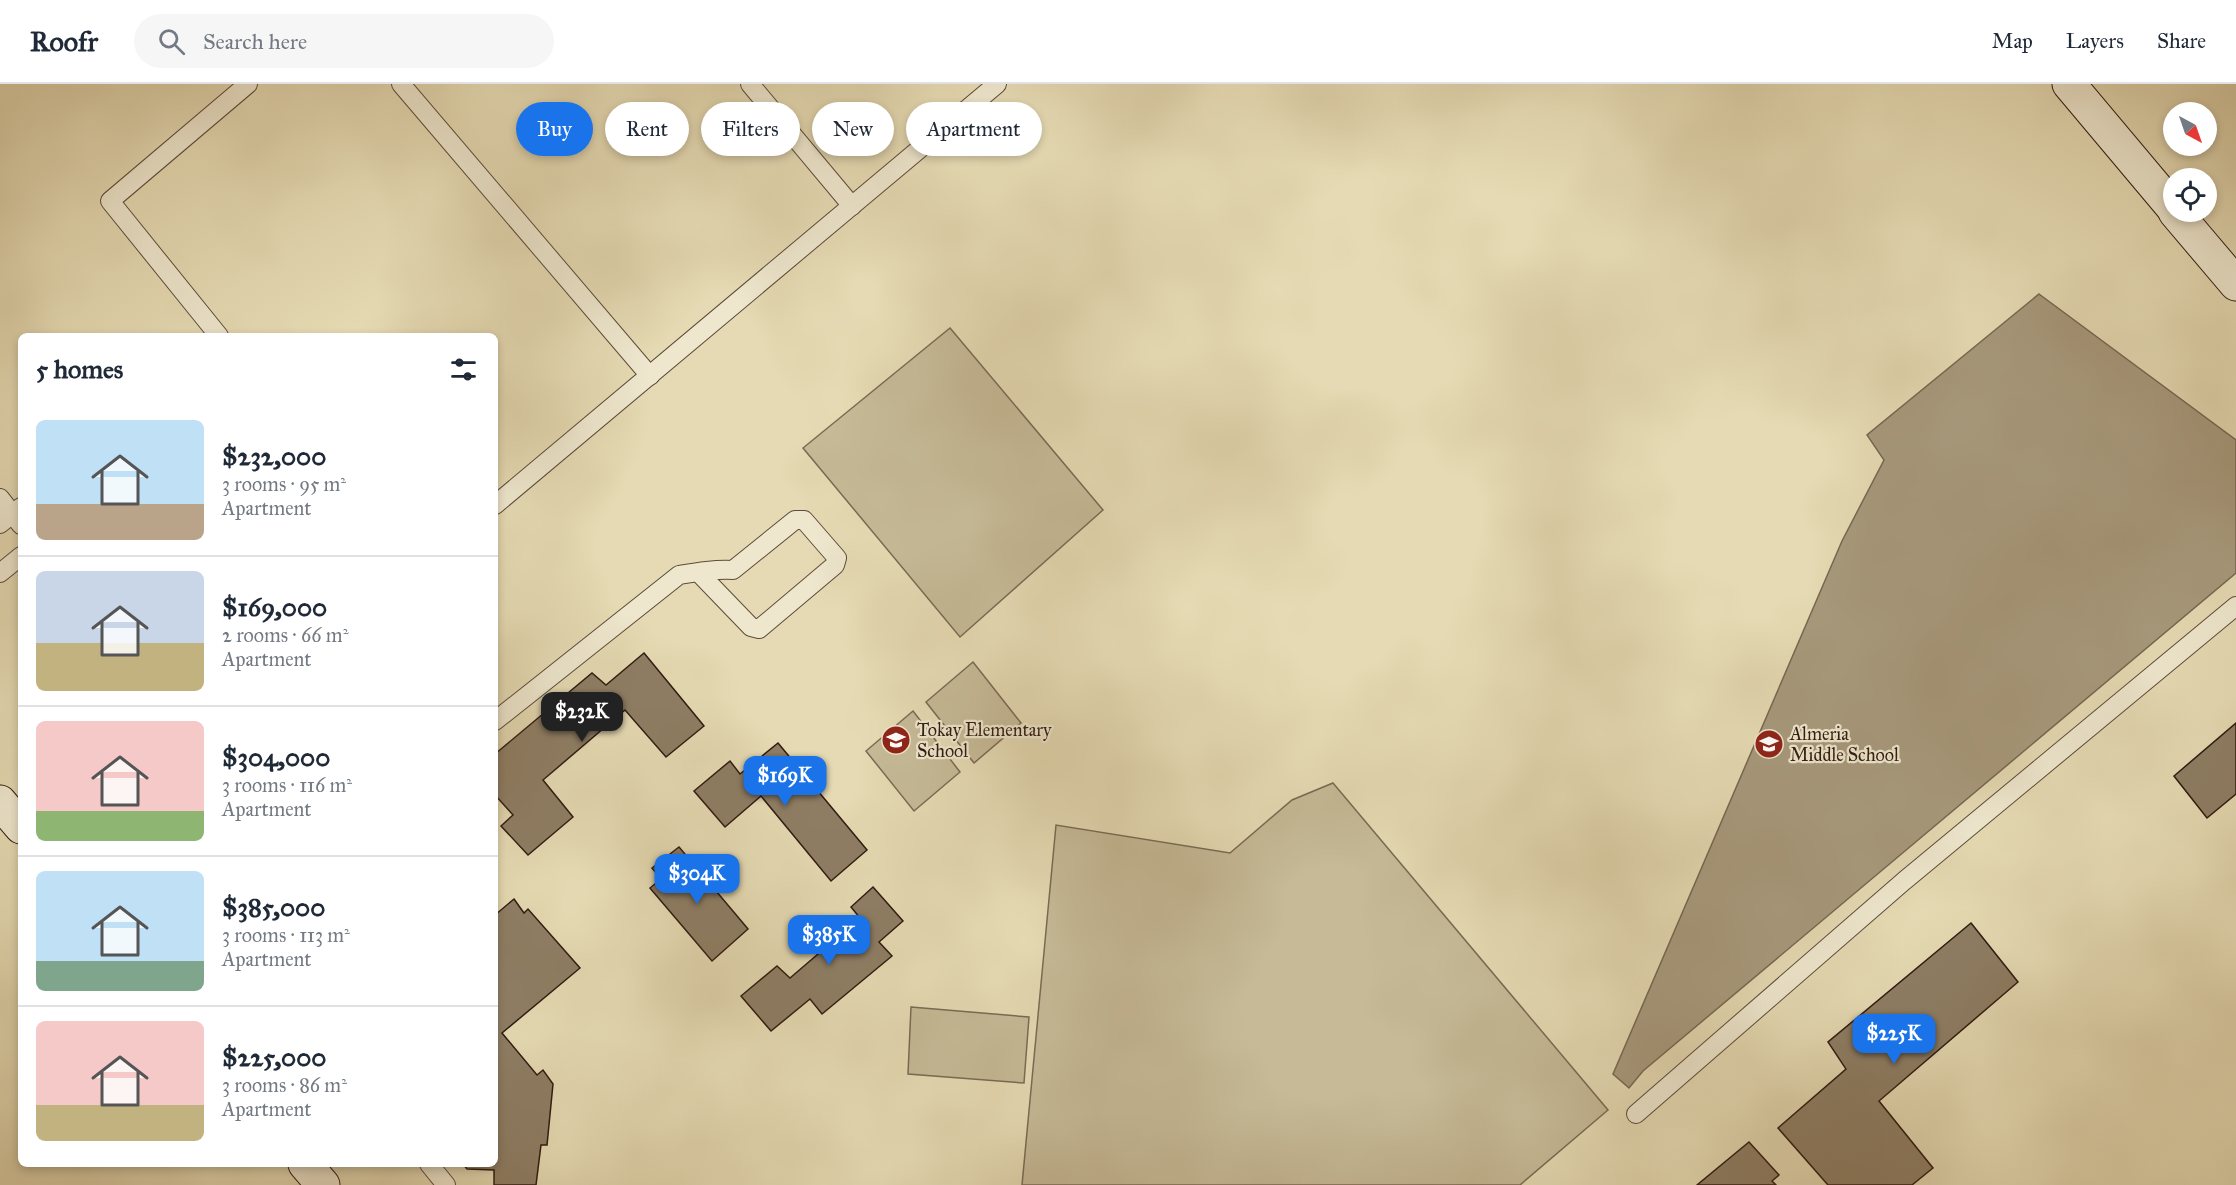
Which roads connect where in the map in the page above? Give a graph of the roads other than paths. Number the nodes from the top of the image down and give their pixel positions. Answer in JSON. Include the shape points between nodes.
{"nodes":[{"id":1,"x":248,"y":84,"type":"edge"},
{"id":2,"x":401,"y":84,"type":"edge"},
{"id":3,"x":750,"y":84,"type":"edge"},
{"id":4,"x":997,"y":84,"type":"edge"},
{"id":5,"x":2068,"y":84,"type":"edge"},
{"id":6,"x":2163,"y":197,"type":"edge"},
{"id":7,"x":852,"y":206,"type":"junction"},
{"id":8,"x":2184,"y":222,"type":"edge"},
{"id":9,"x":2236,"y":284,"type":"edge"},
{"id":10,"x":217,"y":333,"type":"edge"},
{"id":11,"x":650,"y":376,"type":"junction"},
{"id":12,"x":0,"y":498,"type":"edge"},
{"id":13,"x":498,"y":503,"type":"edge"},
{"id":14,"x":14,"y":518,"type":"edge"},
{"id":15,"x":18,"y":558,"type":"edge"},
{"id":16,"x":698,"y":572,"type":"junction"},
{"id":17,"x":0,"y":573,"type":"edge"},
{"id":18,"x":2236,"y":606,"type":"edge"},
{"id":19,"x":498,"y":719,"type":"edge"},
{"id":20,"x":0,"y":802,"type":"edge"},
{"id":21,"x":18,"y":823,"type":"edge"},
{"id":22,"x":1636,"y":1114,"type":"dead end"},
{"id":23,"x":308,"y":1167,"type":"edge"},
{"id":24,"x":431,"y":1167,"type":"edge"},
{"id":25,"x":323,"y":1185,"type":"edge"},
{"id":26,"x":446,"y":1185,"type":"edge"}],
"edges":[{"from":1,"to":10,"type":"lane","via":[[110,201]]},
{"from":2,"to":11,"type":"lane"},
{"from":3,"to":7,"type":"lane"},
{"from":4,"to":7,"type":"lane"},
{"from":5,"to":6,"type":"street"},
{"from":7,"to":11,"type":"lane"},
{"from":8,"to":9,"type":"street"},
{"from":11,"to":13,"type":"lane"},
{"from":12,"to":14,"type":"lane"},
{"from":15,"to":17,"type":"lane"},
{"from":16,"to":16,"type":"lane","via":[[733,570],[795,520],[804,520],[837,558],[836,565],[759,629],[751,627]]},
{"from":16,"to":19,"type":"lane","via":[[679,575]]},
{"from":18,"to":22,"type":"lane","via":[[1904,881]]},
{"from":20,"to":21,"type":"street"},
{"from":23,"to":25,"type":"street"},
{"from":24,"to":26,"type":"lane"}]}
